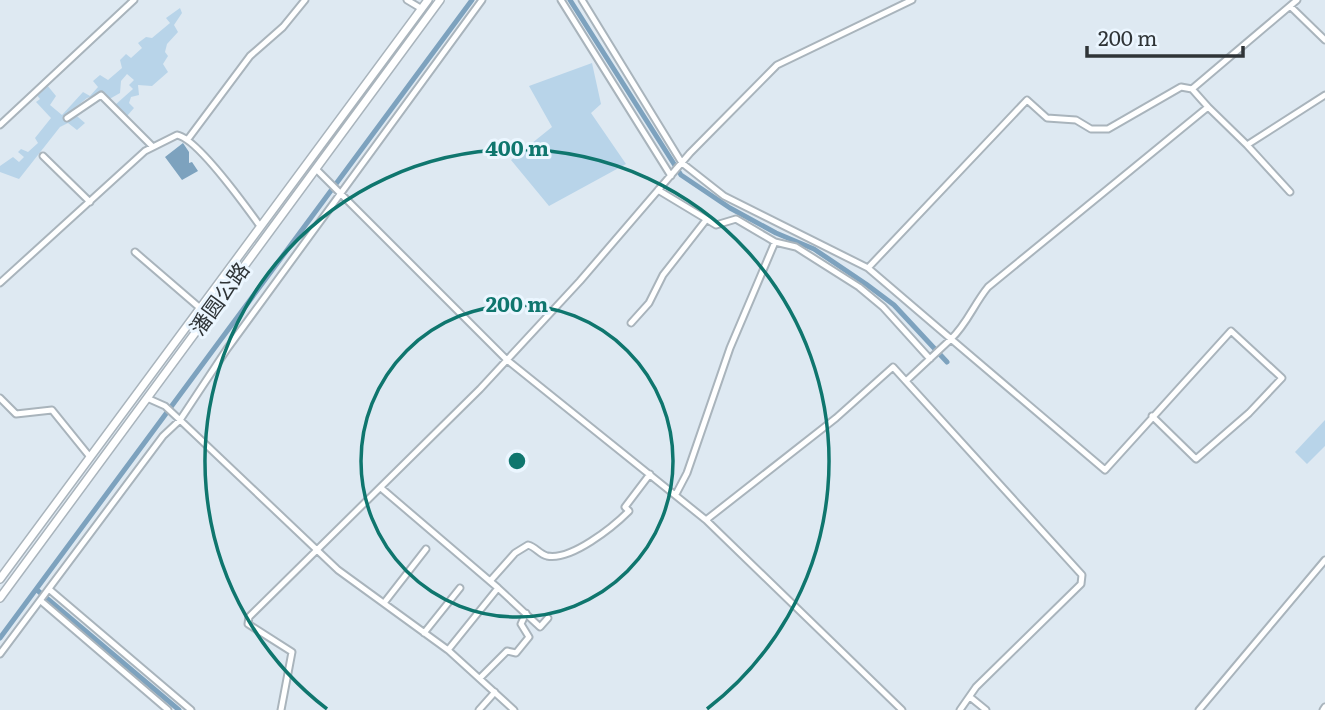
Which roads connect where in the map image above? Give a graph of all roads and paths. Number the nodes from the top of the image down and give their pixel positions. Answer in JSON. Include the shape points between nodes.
{"nodes":[{"id":1,"x":134,"y":0,"type":"edge"},
{"id":2,"x":305,"y":0,"type":"edge"},
{"id":3,"x":407,"y":0,"type":"edge"},
{"id":4,"x":428,"y":0,"type":"edge"},
{"id":5,"x":440,"y":0,"type":"edge"},
{"id":6,"x":482,"y":0,"type":"edge"},
{"id":7,"x":561,"y":0,"type":"edge"},
{"id":8,"x":582,"y":0,"type":"edge"},
{"id":9,"x":912,"y":0,"type":"edge"},
{"id":10,"x":1297,"y":0,"type":"edge"},
{"id":11,"x":1290,"y":6,"type":"junction"},
{"id":12,"x":422,"y":9,"type":"junction"},
{"id":13,"x":1325,"y":40,"type":"edge"},
{"id":14,"x":1192,"y":89,"type":"junction"},
{"id":15,"x":1325,"y":95,"type":"edge"},
{"id":16,"x":1208,"y":107,"type":"junction"},
{"id":17,"x":67,"y":118,"type":"dead end"},
{"id":18,"x":0,"y":125,"type":"edge"},
{"id":19,"x":188,"y":139,"type":"junction"},
{"id":20,"x":1247,"y":145,"type":"junction"},
{"id":21,"x":152,"y":146,"type":"junction"},
{"id":22,"x":43,"y":156,"type":"dead end"},
{"id":23,"x":681,"y":164,"type":"junction"},
{"id":24,"x":316,"y":169,"type":"junction"},
{"id":25,"x":671,"y":176,"type":"junction"},
{"id":26,"x":658,"y":190,"type":"junction"},
{"id":27,"x":1290,"y":192,"type":"dead end"},
{"id":28,"x":341,"y":194,"type":"junction"},
{"id":29,"x":90,"y":202,"type":"junction"},
{"id":30,"x":706,"y":220,"type":"junction"},
{"id":31,"x":260,"y":226,"type":"junction"},
{"id":32,"x":775,"y":242,"type":"junction"},
{"id":33,"x":135,"y":252,"type":"dead end"},
{"id":34,"x":868,"y":268,"type":"junction"},
{"id":35,"x":0,"y":283,"type":"edge"},
{"id":36,"x":200,"y":307,"type":"junction"},
{"id":37,"x":631,"y":323,"type":"dead end"},
{"id":38,"x":951,"y":339,"type":"junction"},
{"id":39,"x":930,"y":359,"type":"junction"},
{"id":40,"x":507,"y":360,"type":"junction"},
{"id":41,"x":906,"y":381,"type":"junction"},
{"id":42,"x":0,"y":398,"type":"edge"},
{"id":43,"x":147,"y":398,"type":"junction"},
{"id":44,"x":1152,"y":416,"type":"junction"},
{"id":45,"x":178,"y":419,"type":"junction"},
{"id":46,"x":90,"y":457,"type":"junction"},
{"id":47,"x":650,"y":474,"type":"junction"},
{"id":48,"x":381,"y":488,"type":"junction"},
{"id":49,"x":676,"y":494,"type":"junction"},
{"id":50,"x":706,"y":520,"type":"junction"},
{"id":51,"x":426,"y":549,"type":"dead end"},
{"id":52,"x":318,"y":552,"type":"junction"},
{"id":53,"x":1325,"y":560,"type":"edge"},
{"id":54,"x":0,"y":579,"type":"edge"},
{"id":55,"x":491,"y":580,"type":"junction"},
{"id":56,"x":460,"y":588,"type":"dead end"},
{"id":57,"x":498,"y":588,"type":"junction"},
{"id":58,"x":48,"y":591,"type":"junction"},
{"id":59,"x":0,"y":598,"type":"edge"},
{"id":60,"x":41,"y":600,"type":"junction"},
{"id":61,"x":384,"y":603,"type":"junction"},
{"id":62,"x":526,"y":613,"type":"junction"},
{"id":63,"x":548,"y":618,"type":"dead end"},
{"id":64,"x":424,"y":633,"type":"junction"},
{"id":65,"x":448,"y":650,"type":"junction"},
{"id":66,"x":0,"y":654,"type":"edge"},
{"id":67,"x":480,"y":678,"type":"junction"},
{"id":68,"x":495,"y":692,"type":"junction"},
{"id":69,"x":970,"y":697,"type":"junction"},
{"id":70,"x":168,"y":710,"type":"edge"},
{"id":71,"x":191,"y":710,"type":"edge"},
{"id":72,"x":281,"y":710,"type":"edge"},
{"id":73,"x":479,"y":710,"type":"edge"},
{"id":74,"x":514,"y":710,"type":"edge"},
{"id":75,"x":902,"y":710,"type":"edge"},
{"id":76,"x":960,"y":710,"type":"edge"},
{"id":77,"x":986,"y":710,"type":"edge"},
{"id":78,"x":1199,"y":710,"type":"edge"}],
"edges":[{"from":1,"to":18,"type":"street"},
{"from":2,"to":19,"type":"street","via":[[250,56]]},
{"from":3,"to":12,"type":"street"},
{"from":4,"to":12,"type":"main road","name":"潘圆公路"},
{"from":5,"to":24,"type":"main road","name":"潘圆公路"},
{"from":6,"to":28,"type":"street"},
{"from":7,"to":25,"type":"street"},
{"from":8,"to":23,"type":"street"},
{"from":9,"to":23,"type":"street","via":[[777,65]]},
{"from":10,"to":11,"type":"street"},
{"from":11,"to":13,"type":"street"},
{"from":11,"to":14,"type":"street"},
{"from":12,"to":31,"type":"main road","name":"潘圆公路"},
{"from":14,"to":16,"type":"street"},
{"from":14,"to":34,"type":"street","via":[[1181,87],[1108,129],[1047,118],[1027,100]]},
{"from":15,"to":20,"type":"street"},
{"from":16,"to":20,"type":"street"},
{"from":16,"to":38,"type":"street","via":[[988,287]]},
{"from":17,"to":21,"type":"street","via":[[101,95]]},
{"from":19,"to":21,"type":"street","via":[[177,135]]},
{"from":19,"to":31,"type":"street"},
{"from":20,"to":27,"type":"street"},
{"from":21,"to":29,"type":"street"},
{"from":22,"to":29,"type":"street"},
{"from":23,"to":25,"type":"street"},
{"from":23,"to":34,"type":"street","via":[[724,196]]},
{"from":24,"to":28,"type":"street"},
{"from":24,"to":43,"type":"main road","name":"潘圆公路"},
{"from":25,"to":26,"type":"street"},
{"from":26,"to":30,"type":"street"},
{"from":26,"to":40,"type":"street"},
{"from":28,"to":40,"type":"street"},
{"from":28,"to":45,"type":"street"},
{"from":29,"to":35,"type":"street"},
{"from":30,"to":32,"type":"street","via":[[719,225],[736,219]]},
{"from":30,"to":37,"type":"street"},
{"from":31,"to":36,"type":"main road","name":"潘圆公路"},
{"from":32,"to":39,"type":"street","via":[[796,247],[859,287]]},
{"from":32,"to":49,"type":"street","via":[[747,303]]},
{"from":33,"to":36,"type":"street"},
{"from":34,"to":38,"type":"street"},
{"from":36,"to":46,"type":"main road","name":"潘圆公路"},
{"from":38,"to":39,"type":"street"},
{"from":38,"to":44,"type":"street","via":[[1105,470]]},
{"from":39,"to":41,"type":"street"},
{"from":40,"to":47,"type":"street"},
{"from":40,"to":48,"type":"street"},
{"from":41,"to":50,"type":"street","via":[[893,367]]},
{"from":41,"to":69,"type":"street","via":[[1082,575],[1081,584]]},
{"from":42,"to":46,"type":"street","via":[[16,414],[52,410]]},
{"from":43,"to":45,"type":"street"},
{"from":43,"to":59,"type":"main road","name":"潘圆公路"},
{"from":44,"to":44,"type":"street","via":[[1196,459],[1282,378],[1231,331]]},
{"from":45,"to":52,"type":"street"},
{"from":45,"to":58,"type":"street"},
{"from":46,"to":54,"type":"main road","name":"潘圆公路"},
{"from":47,"to":49,"type":"street"},
{"from":47,"to":55,"type":"street","via":[[625,507],[629,511],[610,530],[555,556],[528,545]]},
{"from":48,"to":52,"type":"street"},
{"from":48,"to":55,"type":"street"},
{"from":49,"to":50,"type":"street"},
{"from":50,"to":75,"type":"street"},
{"from":51,"to":61,"type":"street"},
{"from":52,"to":61,"type":"street"},
{"from":52,"to":72,"type":"street","via":[[247,620],[292,652]]},
{"from":53,"to":78,"type":"street"},
{"from":55,"to":57,"type":"street"},
{"from":56,"to":64,"type":"street"},
{"from":57,"to":62,"type":"street"},
{"from":57,"to":65,"type":"street"},
{"from":58,"to":60,"type":"street"},
{"from":58,"to":71,"type":"street"},
{"from":60,"to":66,"type":"street"},
{"from":60,"to":70,"type":"street"},
{"from":61,"to":64,"type":"street"},
{"from":62,"to":63,"type":"street","via":[[540,627]]},
{"from":62,"to":67,"type":"street","via":[[521,624],[529,636],[516,653],[507,651]]},
{"from":64,"to":65,"type":"street"},
{"from":65,"to":67,"type":"street"},
{"from":67,"to":68,"type":"street"},
{"from":68,"to":73,"type":"street"},
{"from":68,"to":74,"type":"street"},
{"from":69,"to":76,"type":"street"},
{"from":69,"to":77,"type":"street"}]}
